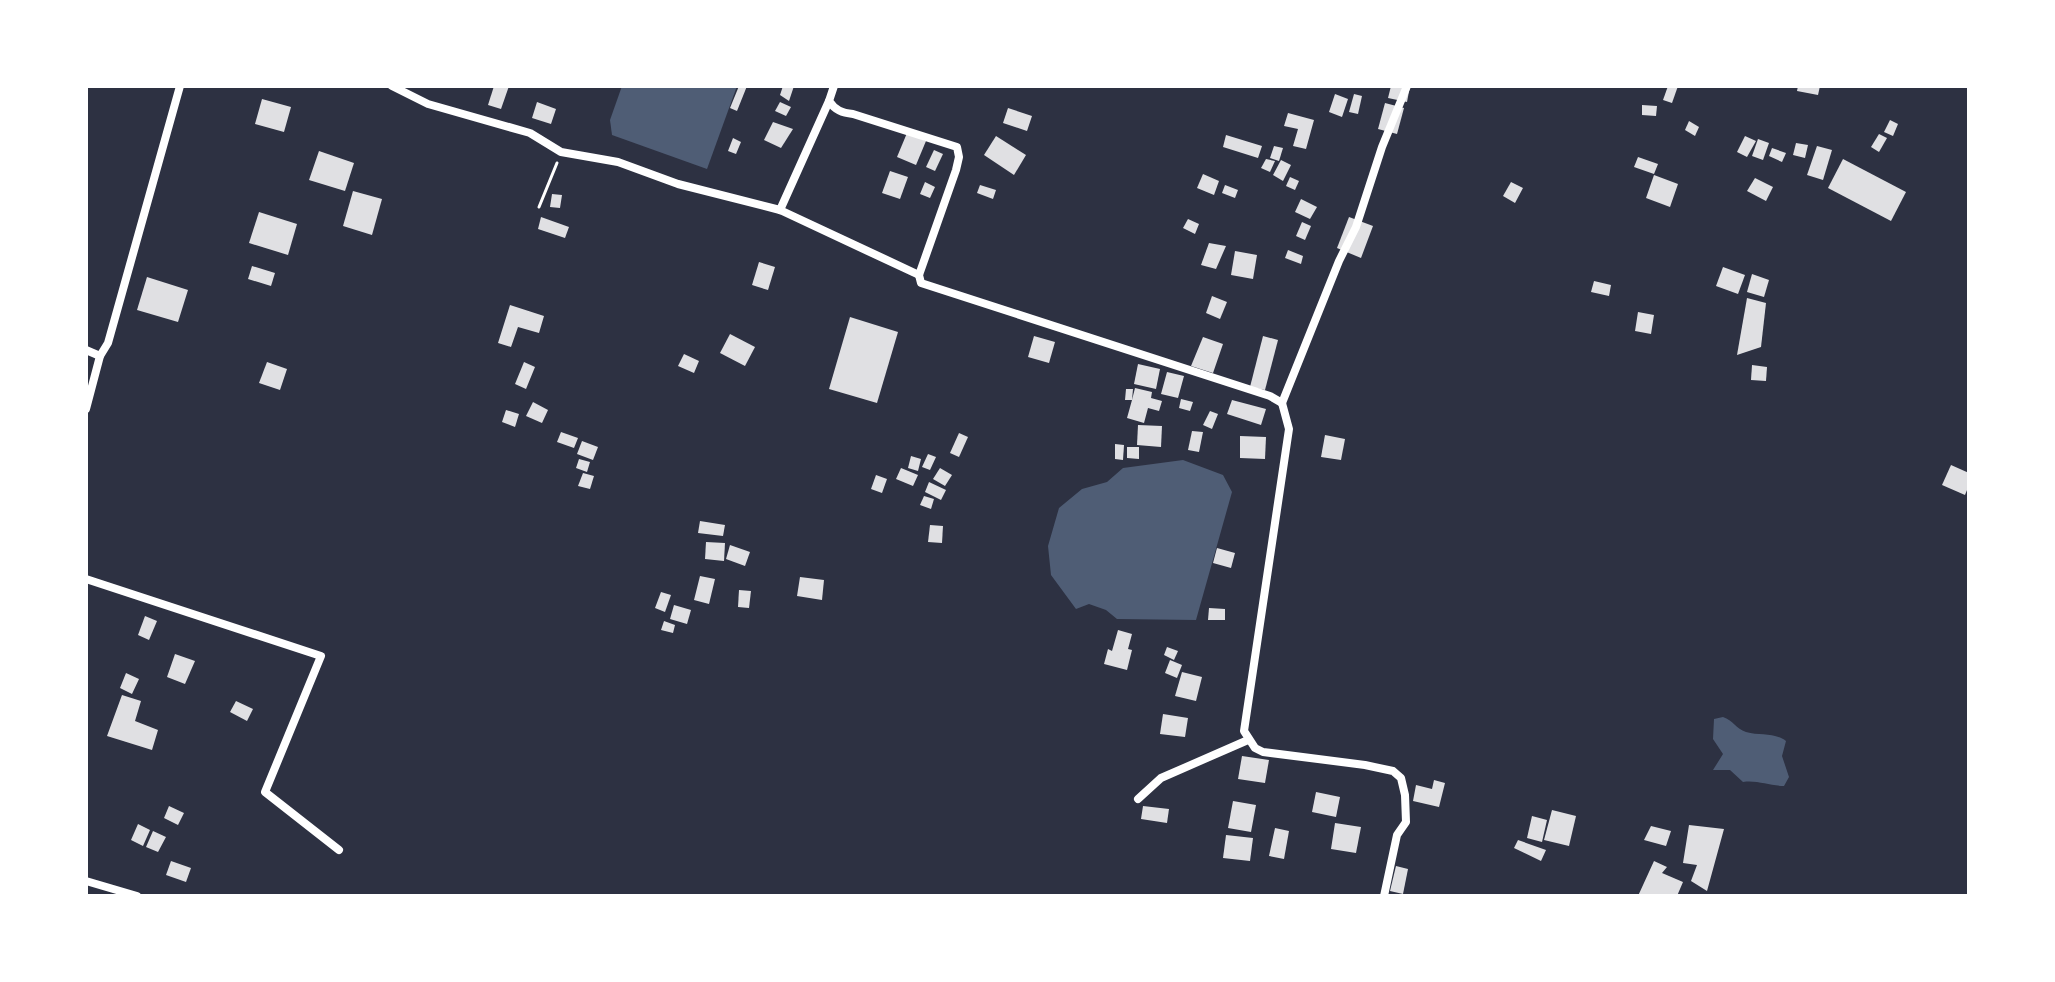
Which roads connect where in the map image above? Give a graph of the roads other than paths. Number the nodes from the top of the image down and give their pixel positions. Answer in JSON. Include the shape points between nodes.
{"nodes":[{"id":1,"x":180,"y":86,"type":"edge"},
{"id":2,"x":392,"y":86,"type":"edge"},
{"id":3,"x":834,"y":86,"type":"edge"},
{"id":4,"x":1407,"y":86,"type":"edge"},
{"id":5,"x":829,"y":101,"type":"junction"},
{"id":6,"x":780,"y":210,"type":"junction"},
{"id":7,"x":919,"y":275,"type":"junction"},
{"id":8,"x":86,"y":350,"type":"edge"},
{"id":9,"x":100,"y":356,"type":"junction"},
{"id":10,"x":1282,"y":403,"type":"junction"},
{"id":11,"x":86,"y":409,"type":"edge"},
{"id":12,"x":86,"y":579,"type":"edge"},
{"id":13,"x":1248,"y":740,"type":"junction"},
{"id":14,"x":1138,"y":799,"type":"dead end"},
{"id":15,"x":339,"y":850,"type":"dead end"},
{"id":16,"x":86,"y":881,"type":"edge"},
{"id":17,"x":137,"y":896,"type":"edge"},
{"id":18,"x":1384,"y":896,"type":"edge"}],
"edges":[{"from":1,"to":9,"type":"street"},
{"from":2,"to":6,"type":"street","via":[[428,104],[530,133],[561,152],[618,162],[678,184]]},
{"from":3,"to":5,"type":"street"},
{"from":4,"to":10,"type":"street","via":[[1356,227]]},
{"from":5,"to":6,"type":"street"},
{"from":5,"to":7,"type":"street","via":[[844,113],[957,147],[956,170]]},
{"from":6,"to":7,"type":"street"},
{"from":7,"to":10,"type":"street","via":[[921,283],[931,287]]},
{"from":8,"to":9,"type":"street"},
{"from":9,"to":11,"type":"street"},
{"from":10,"to":13,"type":"street","via":[[1289,429],[1249,693],[1244,731]]},
{"from":12,"to":15,"type":"street","via":[[321,656],[265,792]]},
{"from":13,"to":14,"type":"street","via":[[1161,778]]},
{"from":13,"to":18,"type":"street","via":[[1263,752],[1365,765],[1401,778],[1406,822],[1397,835]]},
{"from":16,"to":17,"type":"street"}]}
